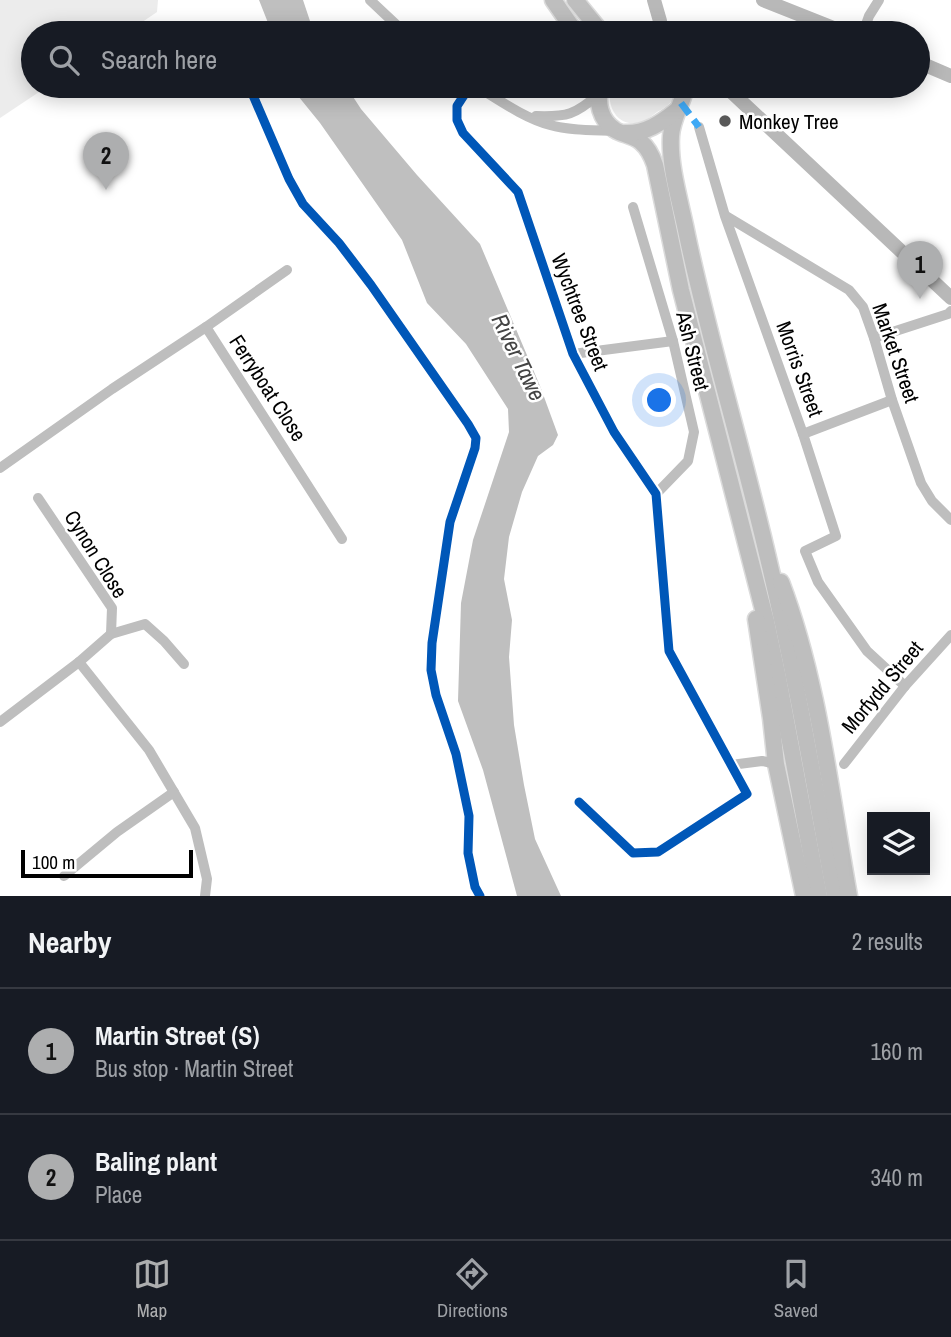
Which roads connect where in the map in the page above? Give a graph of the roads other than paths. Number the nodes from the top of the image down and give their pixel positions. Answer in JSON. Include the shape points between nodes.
{"nodes":[{"id":1,"x":370,"y":0,"type":"edge"},
{"id":2,"x":553,"y":0,"type":"edge"},
{"id":3,"x":575,"y":0,"type":"edge"},
{"id":4,"x":654,"y":0,"type":"edge"},
{"id":5,"x":763,"y":0,"type":"edge"},
{"id":6,"x":879,"y":0,"type":"edge"},
{"id":7,"x":392,"y":21,"type":"edge"},
{"id":8,"x":568,"y":21,"type":"edge"},
{"id":9,"x":592,"y":21,"type":"edge"},
{"id":10,"x":660,"y":21,"type":"edge"},
{"id":11,"x":816,"y":21,"type":"edge"},
{"id":12,"x":867,"y":21,"type":"edge"},
{"id":13,"x":930,"y":67,"type":"edge"},
{"id":14,"x":951,"y":76,"type":"edge"},
{"id":15,"x":462,"y":98,"type":"edge"},
{"id":16,"x":497,"y":98,"type":"edge"},
{"id":17,"x":592,"y":98,"type":"edge"},
{"id":18,"x":600,"y":98,"type":"edge"},
{"id":19,"x":683,"y":98,"type":"edge"},
{"id":20,"x":738,"y":98,"type":"edge"},
{"id":21,"x":676,"y":111,"type":"junction"},
{"id":22,"x":528,"y":117,"type":"junction"},
{"id":23,"x":699,"y":127,"type":"dead end"},
{"id":24,"x":621,"y":132,"type":"junction"},
{"id":25,"x":633,"y":207,"type":"dead end"},
{"id":26,"x":725,"y":216,"type":"junction"},
{"id":27,"x":287,"y":270,"type":"dead end"},
{"id":28,"x":951,"y":298,"type":"edge"},
{"id":29,"x":951,"y":311,"type":"edge"},
{"id":30,"x":206,"y":327,"type":"junction"},
{"id":31,"x":874,"y":338,"type":"junction"},
{"id":32,"x":673,"y":341,"type":"junction"},
{"id":33,"x":573,"y":354,"type":"junction"},
{"id":34,"x":892,"y":400,"type":"junction"},
{"id":35,"x":803,"y":434,"type":"junction"},
{"id":36,"x":0,"y":468,"type":"edge"},
{"id":37,"x":656,"y":494,"type":"junction"},
{"id":38,"x":38,"y":498,"type":"dead end"},
{"id":39,"x":951,"y":520,"type":"edge"},
{"id":40,"x":342,"y":539,"type":"dead end"},
{"id":41,"x":749,"y":557,"type":"junction"},
{"id":42,"x":768,"y":558,"type":"junction"},
{"id":43,"x":111,"y":634,"type":"junction"},
{"id":44,"x":951,"y":635,"type":"edge"},
{"id":45,"x":79,"y":662,"type":"junction"},
{"id":46,"x":184,"y":663,"type":"dead end"},
{"id":47,"x":905,"y":686,"type":"junction"},
{"id":48,"x":0,"y":722,"type":"edge"},
{"id":49,"x":776,"y":764,"type":"junction"},
{"id":50,"x":844,"y":764,"type":"dead end"},
{"id":51,"x":731,"y":765,"type":"junction"},
{"id":52,"x":174,"y":792,"type":"junction"},
{"id":53,"x":579,"y":802,"type":"dead end"},
{"id":54,"x":64,"y":876,"type":"dead end"},
{"id":55,"x":205,"y":896,"type":"edge"},
{"id":56,"x":804,"y":896,"type":"edge"},
{"id":57,"x":819,"y":896,"type":"edge"},
{"id":58,"x":835,"y":896,"type":"edge"},
{"id":59,"x":849,"y":896,"type":"edge"}],
"edges":[{"from":1,"to":7,"type":"street"},
{"from":2,"to":8,"type":"main road"},
{"from":3,"to":9,"type":"main road"},
{"from":4,"to":10,"type":"main road"},
{"from":5,"to":11,"type":"main road"},
{"from":6,"to":12,"type":"street"},
{"from":13,"to":14,"type":"main road"},
{"from":15,"to":33,"type":"street","name":"Wychtree Street","via":[[457,120],[463,133],[518,192]]},
{"from":16,"to":22,"type":"street"},
{"from":17,"to":22,"type":"street","via":[[573,113]]},
{"from":18,"to":24,"type":"main road","via":[[605,120]]},
{"from":19,"to":21,"type":"main road"},
{"from":20,"to":28,"type":"main road"},
{"from":21,"to":24,"type":"main road","via":[[651,128]]},
{"from":21,"to":42,"type":"main road","via":[[672,158],[694,268]]},
{"from":22,"to":24,"type":"street","via":[[574,129]]},
{"from":23,"to":26,"type":"street","name":"Morris Street"},
{"from":24,"to":41,"type":"main road","via":[[640,141],[655,165],[681,290]]},
{"from":25,"to":32,"type":"street","name":"Ash Street"},
{"from":26,"to":31,"type":"street","name":"Market Street","via":[[849,290],[863,307]]},
{"from":26,"to":35,"type":"street","name":"Morris Street"},
{"from":27,"to":30,"type":"street"},
{"from":29,"to":31,"type":"street"},
{"from":30,"to":36,"type":"street","name":"Ferryboat Close"},
{"from":30,"to":40,"type":"street","name":"Ferryboat Close"},
{"from":31,"to":34,"type":"street","name":"Market Street"},
{"from":32,"to":33,"type":"street"},
{"from":32,"to":37,"type":"street","name":"Ash Street","via":[[694,432],[688,461]]},
{"from":33,"to":37,"type":"street","name":"Wychtree Street","via":[[614,432]]},
{"from":34,"to":35,"type":"street"},
{"from":34,"to":39,"type":"street","name":"Market Street","via":[[921,483]]},
{"from":35,"to":47,"type":"street","name":"Morris Street","via":[[836,536],[805,551],[818,582],[867,652]]},
{"from":37,"to":51,"type":"street","name":"Wychtree Street","via":[[669,651]]},
{"from":38,"to":43,"type":"street","name":"Cynon Close","via":[[111,608]]},
{"from":41,"to":49,"type":"main road"},
{"from":41,"to":57,"type":"main road","via":[[778,678]]},
{"from":42,"to":58,"type":"main road"},
{"from":42,"to":59,"type":"main road","via":[[792,610],[807,666]]},
{"from":43,"to":45,"type":"street"},
{"from":43,"to":46,"type":"street","via":[[145,624]]},
{"from":44,"to":47,"type":"street","name":"Morfydd Street"},
{"from":45,"to":48,"type":"street"},
{"from":45,"to":52,"type":"street","via":[[149,750]]},
{"from":47,"to":50,"type":"street","name":"Morfydd Street"},
{"from":49,"to":51,"type":"street"},
{"from":49,"to":56,"type":"main road"},
{"from":51,"to":53,"type":"street","name":"Wychtree Street","via":[[747,794],[658,852],[633,853]]},
{"from":52,"to":54,"type":"street"},
{"from":52,"to":55,"type":"street","via":[[195,828],[207,879]]}]}
